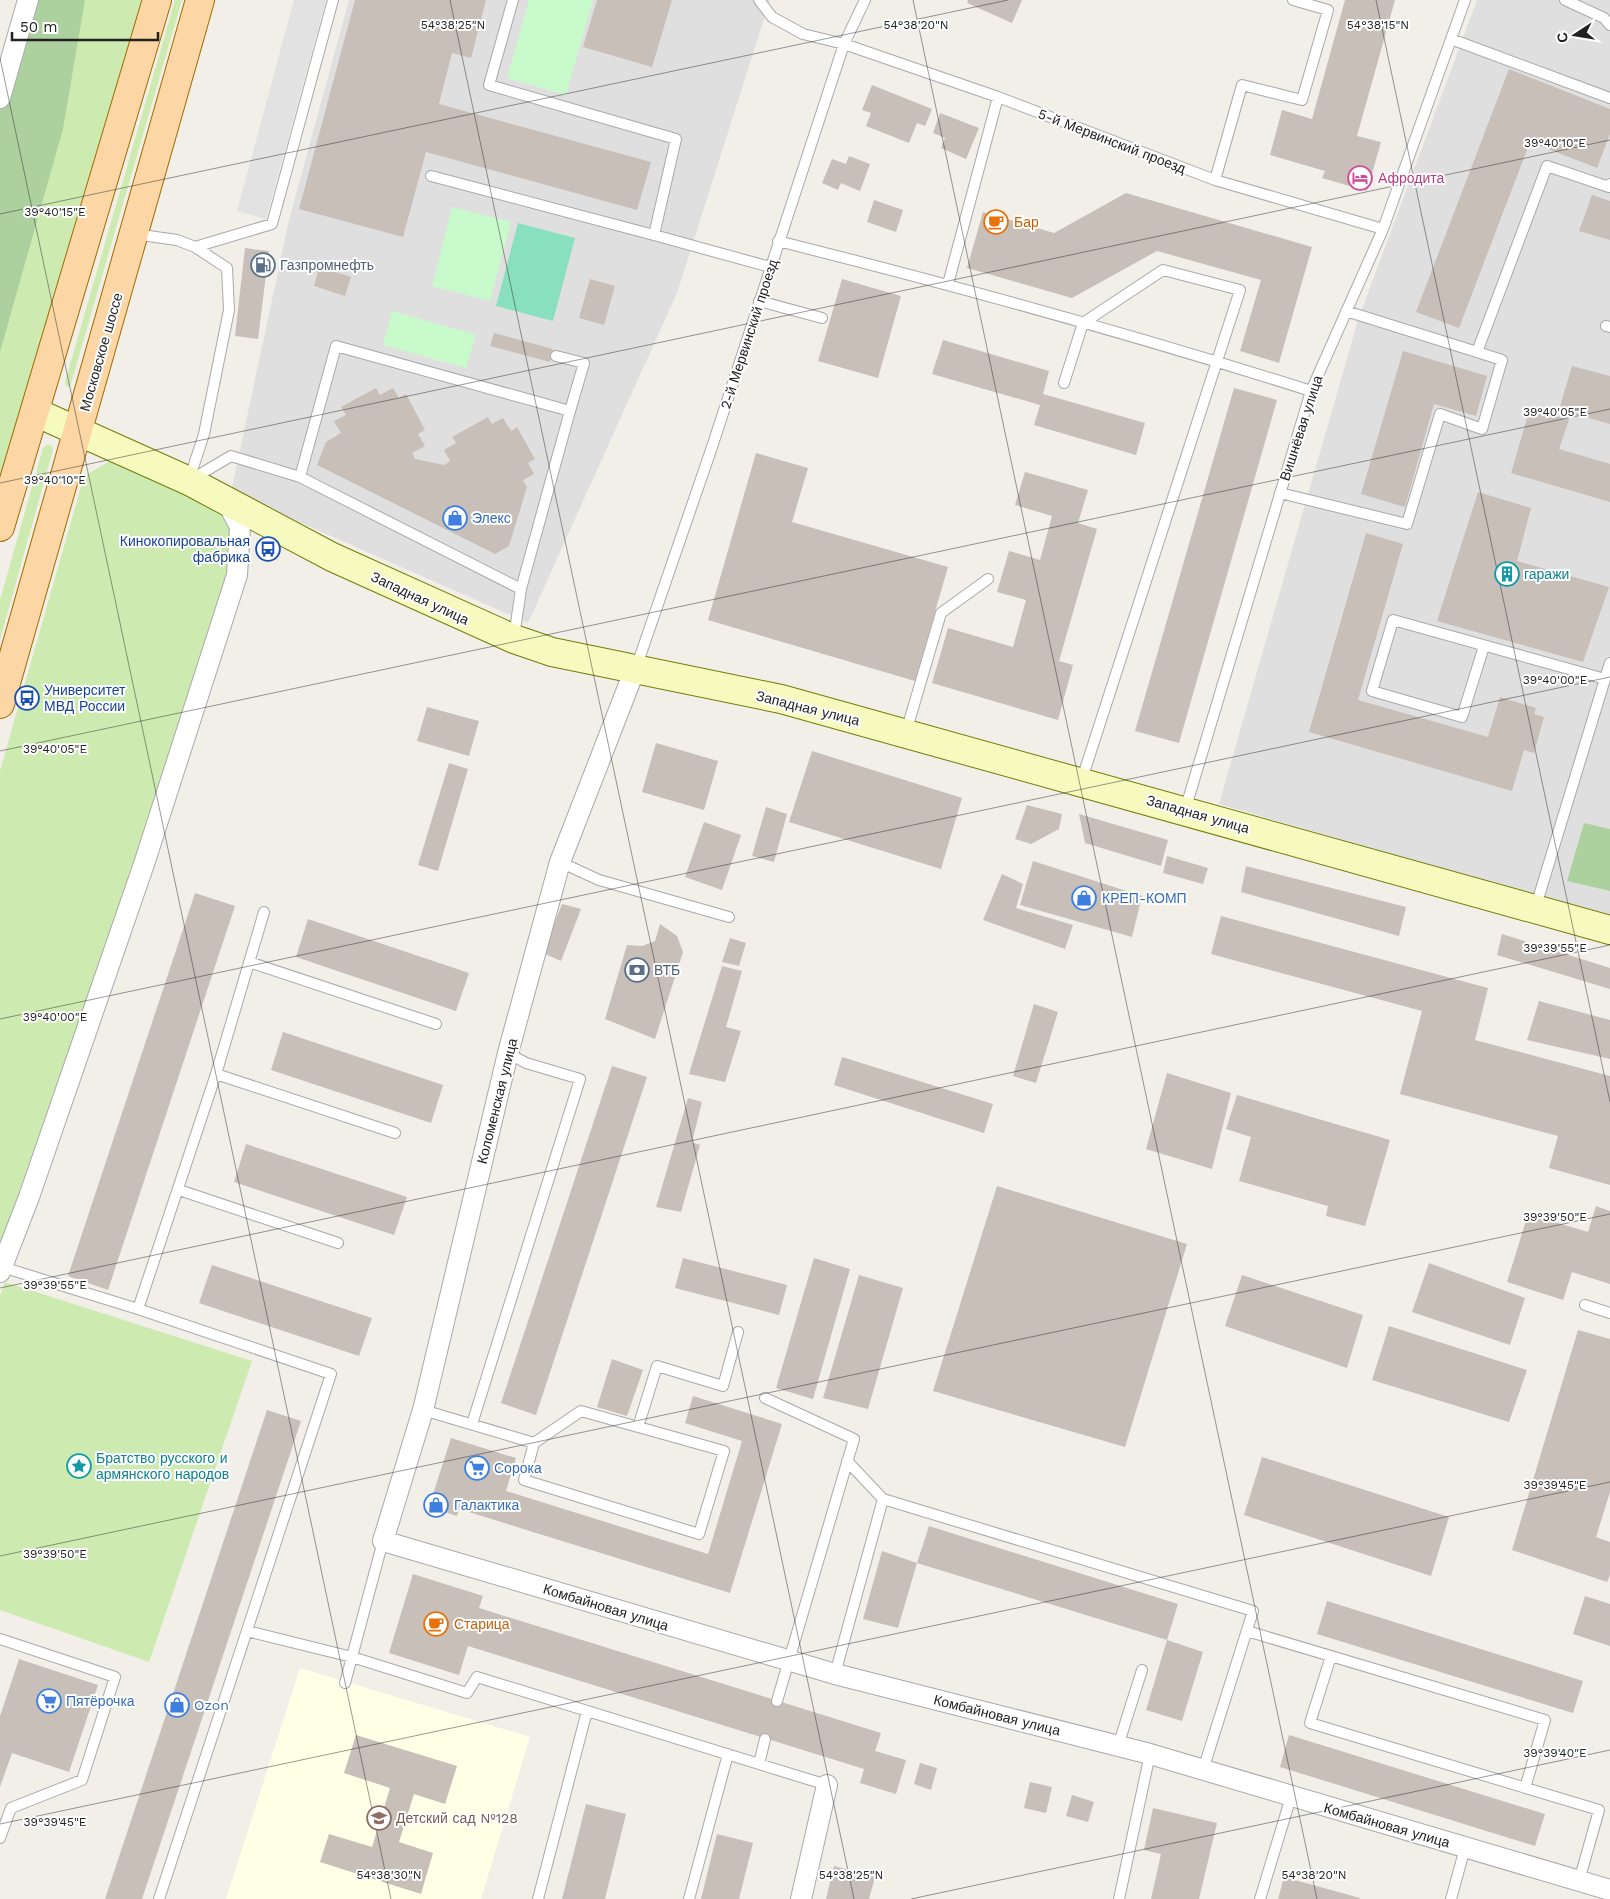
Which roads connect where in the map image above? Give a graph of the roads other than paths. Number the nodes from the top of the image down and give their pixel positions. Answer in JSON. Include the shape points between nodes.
{"nodes":[{"id":1,"x":28,"y":0,"type":"edge"},
{"id":2,"x":157,"y":0,"type":"edge"},
{"id":3,"x":200,"y":0,"type":"edge"},
{"id":4,"x":333,"y":0,"type":"edge"},
{"id":5,"x":513,"y":0,"type":"edge"},
{"id":6,"x":760,"y":0,"type":"edge"},
{"id":7,"x":865,"y":0,"type":"edge"},
{"id":8,"x":1293,"y":0,"type":"edge"},
{"id":9,"x":1465,"y":0,"type":"edge"},
{"id":10,"x":1565,"y":0,"type":"edge"},
{"id":11,"x":1329,"y":5,"type":"edge"},
{"id":12,"x":1610,"y":25,"type":"edge"},
{"id":13,"x":1451,"y":39,"type":"junction"},
{"id":14,"x":844,"y":44,"type":"junction"},
{"id":15,"x":998,"y":97,"type":"junction"},
{"id":16,"x":0,"y":98,"type":"edge"},
{"id":17,"x":1610,"y":98,"type":"edge"},
{"id":18,"x":431,"y":176,"type":"dead end"},
{"id":19,"x":1215,"y":180,"type":"junction"},
{"id":20,"x":1610,"y":184,"type":"edge"},
{"id":21,"x":1383,"y":229,"type":"junction"},
{"id":22,"x":134,"y":234,"type":"junction"},
{"id":23,"x":654,"y":235,"type":"junction"},
{"id":24,"x":778,"y":241,"type":"junction"},
{"id":25,"x":195,"y":247,"type":"junction"},
{"id":26,"x":770,"y":267,"type":"junction"},
{"id":27,"x":948,"y":284,"type":"junction"},
{"id":28,"x":759,"y":301,"type":"junction"},
{"id":29,"x":1346,"y":311,"type":"junction"},
{"id":30,"x":822,"y":318,"type":"dead end"},
{"id":31,"x":1083,"y":322,"type":"junction"},
{"id":32,"x":1477,"y":352,"type":"junction"},
{"id":33,"x":556,"y":356,"type":"dead end"},
{"id":34,"x":1218,"y":362,"type":"junction"},
{"id":35,"x":1064,"y":383,"type":"dead end"},
{"id":36,"x":1311,"y":391,"type":"junction"},
{"id":37,"x":570,"y":411,"type":"junction"},
{"id":38,"x":35,"y":412,"type":"junction"},
{"id":39,"x":78,"y":432,"type":"junction"},
{"id":40,"x":300,"y":477,"type":"junction"},
{"id":41,"x":189,"y":481,"type":"junction"},
{"id":42,"x":1280,"y":493,"type":"junction"},
{"id":43,"x":227,"y":502,"type":"junction"},
{"id":44,"x":0,"y":527,"type":"edge"},
{"id":45,"x":988,"y":580,"type":"dead end"},
{"id":46,"x":521,"y":589,"type":"junction"},
{"id":47,"x":514,"y":639,"type":"junction"},
{"id":48,"x":1484,"y":646,"type":"junction"},
{"id":49,"x":1610,"y":663,"type":"edge"},
{"id":50,"x":635,"y":669,"type":"junction"},
{"id":51,"x":1605,"y":679,"type":"junction"},
{"id":52,"x":0,"y":704,"type":"edge"},
{"id":53,"x":906,"y":733,"type":"junction"},
{"id":54,"x":1081,"y":782,"type":"junction"},
{"id":55,"x":1185,"y":810,"type":"junction"},
{"id":56,"x":560,"y":862,"type":"junction"},
{"id":57,"x":1535,"y":910,"type":"junction"},
{"id":58,"x":264,"y":912,"type":"dead end"},
{"id":59,"x":729,"y":917,"type":"dead end"},
{"id":60,"x":1610,"y":930,"type":"edge"},
{"id":61,"x":249,"y":962,"type":"junction"},
{"id":62,"x":436,"y":1024,"type":"dead end"},
{"id":63,"x":508,"y":1053,"type":"junction"},
{"id":64,"x":216,"y":1074,"type":"junction"},
{"id":65,"x":395,"y":1133,"type":"dead end"},
{"id":66,"x":179,"y":1190,"type":"junction"},
{"id":67,"x":338,"y":1243,"type":"dead end"},
{"id":68,"x":1,"y":1270,"type":"edge"},
{"id":69,"x":1585,"y":1305,"type":"dead end"},
{"id":70,"x":138,"y":1309,"type":"junction"},
{"id":71,"x":1610,"y":1313,"type":"edge"},
{"id":72,"x":738,"y":1332,"type":"dead end"},
{"id":73,"x":765,"y":1398,"type":"dead end"},
{"id":74,"x":423,"y":1410,"type":"junction"},
{"id":75,"x":472,"y":1424,"type":"junction"},
{"id":76,"x":638,"y":1427,"type":"junction"},
{"id":77,"x":534,"y":1443,"type":"junction"},
{"id":78,"x":847,"y":1461,"type":"junction"},
{"id":79,"x":883,"y":1499,"type":"junction"},
{"id":80,"x":383,"y":1541,"type":"junction"},
{"id":81,"x":247,"y":1631,"type":"junction"},
{"id":82,"x":1247,"y":1631,"type":"junction"},
{"id":83,"x":0,"y":1639,"type":"edge"},
{"id":84,"x":1331,"y":1656,"type":"junction"},
{"id":85,"x":352,"y":1657,"type":"junction"},
{"id":86,"x":787,"y":1660,"type":"junction"},
{"id":87,"x":1142,"y":1670,"type":"dead end"},
{"id":88,"x":835,"y":1674,"type":"junction"},
{"id":89,"x":345,"y":1683,"type":"dead end"},
{"id":90,"x":777,"y":1701,"type":"dead end"},
{"id":91,"x":588,"y":1711,"type":"junction"},
{"id":92,"x":765,"y":1739,"type":"dead end"},
{"id":93,"x":1118,"y":1746,"type":"junction"},
{"id":94,"x":728,"y":1754,"type":"junction"},
{"id":95,"x":1150,"y":1754,"type":"junction"},
{"id":96,"x":759,"y":1764,"type":"junction"},
{"id":97,"x":1203,"y":1770,"type":"junction"},
{"id":98,"x":827,"y":1785,"type":"joint"},
{"id":99,"x":1525,"y":1788,"type":"junction"},
{"id":100,"x":1290,"y":1797,"type":"junction"},
{"id":101,"x":0,"y":1838,"type":"edge"},
{"id":102,"x":1465,"y":1848,"type":"junction"},
{"id":103,"x":1579,"y":1881,"type":"junction"},
{"id":104,"x":1610,"y":1890,"type":"edge"},
{"id":105,"x":159,"y":1899,"type":"edge"},
{"id":106,"x":538,"y":1899,"type":"edge"},
{"id":107,"x":689,"y":1899,"type":"edge"},
{"id":108,"x":801,"y":1899,"type":"edge"},
{"id":109,"x":1119,"y":1899,"type":"edge"},
{"id":110,"x":1260,"y":1899,"type":"edge"},
{"id":111,"x":1451,"y":1899,"type":"edge"}],
"edges":[{"from":1,"to":16,"type":"street"},
{"from":2,"to":38,"type":"main road"},
{"from":3,"to":22,"type":"main road","name":"Московское шоссе"},
{"from":4,"to":25,"type":"lane","via":[[272,224]]},
{"from":5,"to":23,"type":"lane","via":[[489,85],[676,139]]},
{"from":6,"to":14,"type":"lane","name":"5-й Мервинский проезд","via":[[772,17],[803,34]]},
{"from":7,"to":14,"type":"lane","name":"2-й Мервинский проезд"},
{"from":8,"to":11,"type":"lane"},
{"from":9,"to":13,"type":"lane","name":"Вишнёвая улица"},
{"from":10,"to":12,"type":"lane","via":[[1604,18]]},
{"from":11,"to":19,"type":"lane","via":[[1302,100],[1242,85]]},
{"from":13,"to":17,"type":"lane"},
{"from":13,"to":21,"type":"lane","name":"Вишнёвая улица"},
{"from":14,"to":15,"type":"lane","name":"5-й Мервинский проезд"},
{"from":14,"to":24,"type":"lane","name":"2-й Мервинский проезд"},
{"from":15,"to":19,"type":"lane","name":"5-й Мервинский проезд"},
{"from":15,"to":27,"type":"lane"},
{"from":18,"to":23,"type":"lane"},
{"from":19,"to":21,"type":"lane","name":"5-й Мервинский проезд"},
{"from":20,"to":32,"type":"lane","via":[[1547,166]]},
{"from":21,"to":29,"type":"lane","name":"Вишнёвая улица"},
{"from":22,"to":25,"type":"lane","via":[[176,240]]},
{"from":22,"to":39,"type":"main road","name":"Московское шоссе"},
{"from":23,"to":26,"type":"lane"},
{"from":24,"to":26,"type":"lane","name":"2-й Мервинский проезд"},
{"from":24,"to":27,"type":"lane"},
{"from":25,"to":41,"type":"lane","via":[[227,268],[229,310],[204,434]]},
{"from":26,"to":28,"type":"lane","name":"2-й Мервинский проезд"},
{"from":27,"to":31,"type":"lane"},
{"from":28,"to":30,"type":"lane"},
{"from":28,"to":50,"type":"lane","name":"2-й Мервинский проезд"},
{"from":29,"to":32,"type":"lane"},
{"from":29,"to":36,"type":"lane","name":"Вишнёвая улица"},
{"from":31,"to":34,"type":"lane"},
{"from":31,"to":34,"type":"lane","via":[[1163,270],[1240,290]]},
{"from":31,"to":35,"type":"lane"},
{"from":32,"to":42,"type":"lane","via":[[1502,360],[1482,429],[1440,414],[1408,524]]},
{"from":33,"to":37,"type":"lane","via":[[584,363]]},
{"from":34,"to":36,"type":"lane"},
{"from":34,"to":54,"type":"lane"},
{"from":36,"to":42,"type":"lane","name":"Вишнёвая улица"},
{"from":37,"to":40,"type":"lane","via":[[336,346]]},
{"from":37,"to":46,"type":"lane"},
{"from":38,"to":39,"type":"street","name":"Западная улица"},
{"from":38,"to":44,"type":"main road"},
{"from":39,"to":41,"type":"street","name":"Западная улица"},
{"from":39,"to":52,"type":"main road","name":"Московское шоссе"},
{"from":40,"to":41,"type":"lane","via":[[231,456]]},
{"from":40,"to":46,"type":"lane"},
{"from":41,"to":43,"type":"street","name":"Западная улица"},
{"from":42,"to":55,"type":"lane","name":"Вишнёвая улица"},
{"from":43,"to":47,"type":"street","name":"Западная улица","via":[[332,557]]},
{"from":43,"to":68,"type":"street","via":[[240,527],[237,575],[141,873]]},
{"from":45,"to":53,"type":"lane","via":[[941,613]]},
{"from":46,"to":47,"type":"lane"},
{"from":47,"to":50,"type":"street","name":"Западная улица","via":[[552,652]]},
{"from":48,"to":48,"type":"lane","via":[[1393,620],[1372,691],[1462,717]]},
{"from":48,"to":51,"type":"lane"},
{"from":49,"to":51,"type":"lane"},
{"from":50,"to":53,"type":"street","name":"Западная улица","via":[[780,699]]},
{"from":50,"to":56,"type":"street","name":"Коломенская улица"},
{"from":51,"to":57,"type":"lane"},
{"from":53,"to":54,"type":"street","name":"Западная улица"},
{"from":54,"to":55,"type":"street","name":"Западная улица"},
{"from":55,"to":57,"type":"street","name":"Западная улица"},
{"from":56,"to":59,"type":"lane","via":[[599,880]]},
{"from":56,"to":63,"type":"street","name":"Коломенская улица"},
{"from":57,"to":60,"type":"street","name":"Западная улица"},
{"from":58,"to":61,"type":"lane"},
{"from":61,"to":62,"type":"lane"},
{"from":61,"to":64,"type":"lane"},
{"from":63,"to":74,"type":"street","name":"Коломенская улица"},
{"from":63,"to":75,"type":"lane","via":[[526,1063],[580,1079]]},
{"from":64,"to":65,"type":"lane"},
{"from":64,"to":66,"type":"lane"},
{"from":66,"to":67,"type":"lane"},
{"from":66,"to":70,"type":"lane"},
{"from":68,"to":70,"type":"lane"},
{"from":69,"to":71,"type":"lane"},
{"from":70,"to":81,"type":"lane","via":[[331,1374]]},
{"from":72,"to":76,"type":"lane","via":[[723,1386],[657,1366]]},
{"from":73,"to":78,"type":"lane","via":[[854,1439]]},
{"from":74,"to":75,"type":"lane"},
{"from":74,"to":80,"type":"street","name":"Коломенская улица"},
{"from":75,"to":77,"type":"lane"},
{"from":76,"to":77,"type":"lane","via":[[581,1411]]},
{"from":76,"to":77,"type":"lane","via":[[724,1451],[699,1534],[524,1480]]},
{"from":78,"to":79,"type":"lane"},
{"from":78,"to":86,"type":"lane"},
{"from":79,"to":82,"type":"lane","via":[[1253,1611]]},
{"from":79,"to":88,"type":"lane"},
{"from":80,"to":85,"type":"lane"},
{"from":80,"to":86,"type":"street","name":"Комбайновая улица"},
{"from":81,"to":85,"type":"lane"},
{"from":81,"to":105,"type":"lane"},
{"from":82,"to":84,"type":"lane"},
{"from":82,"to":97,"type":"lane"},
{"from":83,"to":101,"type":"lane","via":[[115,1677],[82,1780],[12,1808]]},
{"from":84,"to":99,"type":"lane","via":[[1545,1720]]},
{"from":84,"to":99,"type":"lane","via":[[1310,1723]]},
{"from":85,"to":89,"type":"lane"},
{"from":85,"to":91,"type":"lane","via":[[467,1693],[477,1677]]},
{"from":86,"to":88,"type":"street","name":"Комбайновая улица"},
{"from":86,"to":90,"type":"lane"},
{"from":87,"to":93,"type":"lane"},
{"from":88,"to":93,"type":"street","name":"Комбайновая улица"},
{"from":91,"to":94,"type":"lane"},
{"from":91,"to":106,"type":"lane"},
{"from":92,"to":96,"type":"lane"},
{"from":93,"to":95,"type":"street","name":"Комбайновая улица"},
{"from":94,"to":96,"type":"lane"},
{"from":94,"to":107,"type":"lane"},
{"from":95,"to":97,"type":"street","name":"Комбайновая улица"},
{"from":95,"to":109,"type":"lane"},
{"from":96,"to":98,"type":"lane"},
{"from":97,"to":100,"type":"street","name":"Комбайновая улица"},
{"from":98,"to":108,"type":"street"},
{"from":99,"to":103,"type":"lane","via":[[1598,1810]]},
{"from":100,"to":102,"type":"street","name":"Комбайновая улица"},
{"from":100,"to":110,"type":"lane"},
{"from":102,"to":103,"type":"street","name":"Комбайновая улица"},
{"from":102,"to":111,"type":"lane"},
{"from":103,"to":104,"type":"street","name":"Комбайновая улица"}]}
